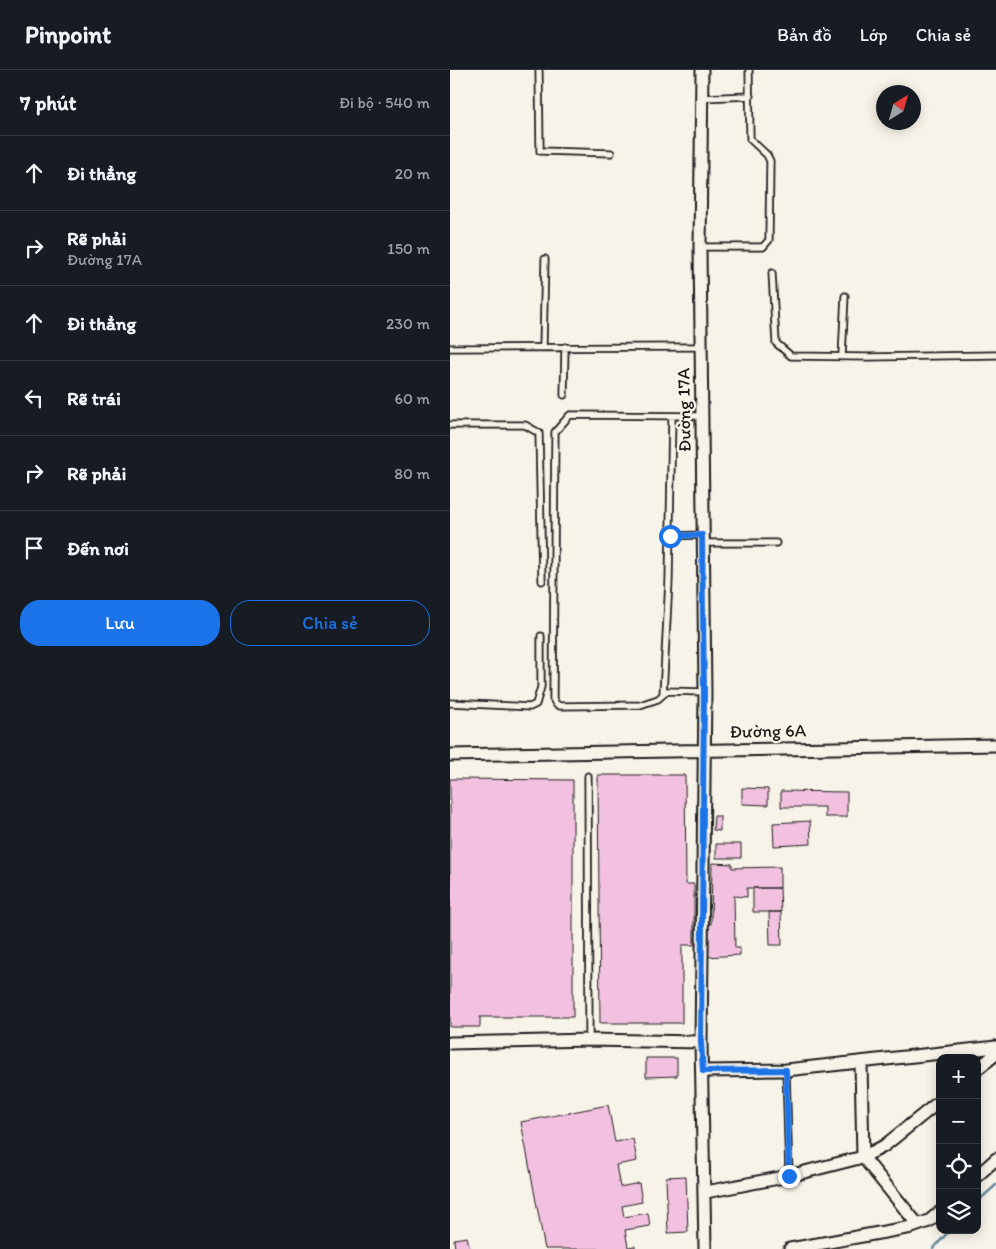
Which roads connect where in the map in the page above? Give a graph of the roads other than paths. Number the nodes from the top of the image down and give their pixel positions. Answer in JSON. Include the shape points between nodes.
{"nodes":[{"id":1,"x":539,"y":70,"type":"edge"},
{"id":2,"x":702,"y":70,"type":"edge"},
{"id":3,"x":749,"y":70,"type":"edge"},
{"id":4,"x":750,"y":96,"type":"junction"},
{"id":5,"x":702,"y":98,"type":"junction"},
{"id":6,"x":611,"y":153,"type":"dead end"},
{"id":7,"x":700,"y":247,"type":"junction"},
{"id":8,"x":545,"y":259,"type":"dead end"},
{"id":9,"x":772,"y":273,"type":"dead end"},
{"id":10,"x":845,"y":296,"type":"dead end"},
{"id":11,"x":543,"y":347,"type":"junction"},
{"id":12,"x":565,"y":347,"type":"junction"},
{"id":13,"x":701,"y":347,"type":"junction"},
{"id":14,"x":450,"y":348,"type":"edge"},
{"id":15,"x":996,"y":355,"type":"edge"},
{"id":16,"x":842,"y":356,"type":"junction"},
{"id":17,"x":564,"y":395,"type":"dead end"},
{"id":18,"x":672,"y":416,"type":"junction"},
{"id":19,"x":702,"y":416,"type":"junction"},
{"id":20,"x":450,"y":425,"type":"edge"},
{"id":21,"x":670,"y":536,"type":"junction"},
{"id":22,"x":702,"y":539,"type":"junction"},
{"id":23,"x":776,"y":542,"type":"dead end"},
{"id":24,"x":542,"y":581,"type":"dead end"},
{"id":25,"x":541,"y":636,"type":"dead end"},
{"id":26,"x":704,"y":692,"type":"junction"},
{"id":27,"x":663,"y":694,"type":"junction"},
{"id":28,"x":450,"y":703,"type":"edge"},
{"id":29,"x":996,"y":745,"type":"edge"},
{"id":30,"x":703,"y":749,"type":"junction"},
{"id":31,"x":450,"y":755,"type":"edge"},
{"id":32,"x":588,"y":776,"type":"dead end"},
{"id":33,"x":589,"y":1040,"type":"junction"},
{"id":34,"x":450,"y":1042,"type":"edge"},
{"id":35,"x":701,"y":1042,"type":"junction"},
{"id":36,"x":996,"y":1047,"type":"edge"},
{"id":37,"x":996,"y":1054,"type":"edge"},
{"id":38,"x":861,"y":1063,"type":"junction"},
{"id":39,"x":981,"y":1066,"type":"edge"},
{"id":40,"x":786,"y":1070,"type":"junction"},
{"id":41,"x":703,"y":1071,"type":"junction"},
{"id":42,"x":936,"y":1104,"type":"edge"},
{"id":43,"x":863,"y":1157,"type":"junction"},
{"id":44,"x":996,"y":1159,"type":"edge"},
{"id":45,"x":981,"y":1172,"type":"edge"},
{"id":46,"x":789,"y":1176,"type":"junction"},
{"id":47,"x":706,"y":1192,"type":"junction"},
{"id":48,"x":936,"y":1215,"type":"edge"},
{"id":49,"x":918,"y":1225,"type":"junction"},
{"id":50,"x":705,"y":1249,"type":"edge"},
{"id":51,"x":790,"y":1249,"type":"edge"}],
"edges":[{"from":1,"to":6,"type":"lane","via":[[540,151]]},
{"from":2,"to":5,"type":"street","name":"Đường 17A"},
{"from":3,"to":4,"type":"lane"},
{"from":4,"to":5,"type":"lane"},
{"from":4,"to":7,"type":"lane","via":[[750,139],[770,161],[769,240],[763,247]]},
{"from":5,"to":7,"type":"street","name":"Đường 17A"},
{"from":7,"to":13,"type":"street","name":"Đường 17A"},
{"from":8,"to":11,"type":"lane"},
{"from":9,"to":16,"type":"lane","via":[[776,343],[791,356]]},
{"from":10,"to":16,"type":"lane"},
{"from":11,"to":12,"type":"lane"},
{"from":11,"to":14,"type":"lane"},
{"from":12,"to":13,"type":"lane"},
{"from":12,"to":17,"type":"lane"},
{"from":13,"to":19,"type":"street","name":"Đường 17A"},
{"from":15,"to":16,"type":"lane"},
{"from":18,"to":19,"type":"lane"},
{"from":18,"to":21,"type":"lane"},
{"from":18,"to":27,"type":"lane","via":[[570,415],[555,432],[553,699],[560,706],[640,705]]},
{"from":19,"to":22,"type":"street","name":"Đường 17A"},
{"from":20,"to":24,"type":"lane","via":[[525,425],[539,433]]},
{"from":21,"to":22,"type":"lane"},
{"from":21,"to":27,"type":"lane"},
{"from":22,"to":23,"type":"lane"},
{"from":22,"to":26,"type":"street","name":"Đường 17A"},
{"from":25,"to":28,"type":"lane","via":[[541,687],[536,704],[530,707]]},
{"from":26,"to":27,"type":"lane","via":[[667,691]]},
{"from":26,"to":30,"type":"street","name":"Đường 17A"},
{"from":29,"to":30,"type":"street","name":"Đường 6A"},
{"from":30,"to":31,"type":"street","name":"Đường 6A"},
{"from":30,"to":35,"type":"street","name":"Đường 17A"},
{"from":32,"to":33,"type":"lane"},
{"from":33,"to":34,"type":"street"},
{"from":33,"to":35,"type":"street"},
{"from":35,"to":41,"type":"street","name":"Đường 17A"},
{"from":36,"to":38,"type":"street"},
{"from":37,"to":39,"type":"street"},
{"from":38,"to":40,"type":"street"},
{"from":38,"to":43,"type":"street"},
{"from":40,"to":41,"type":"street"},
{"from":40,"to":46,"type":"lane"},
{"from":41,"to":47,"type":"street","name":"Đường 17A"},
{"from":42,"to":43,"type":"street","via":[[884,1146]]},
{"from":43,"to":46,"type":"street"},
{"from":43,"to":49,"type":"street"},
{"from":44,"to":45,"type":"street"},
{"from":46,"to":47,"type":"street"},
{"from":47,"to":50,"type":"street","name":"Đường 17A"},
{"from":48,"to":49,"type":"street"},
{"from":49,"to":51,"type":"street"}]}
